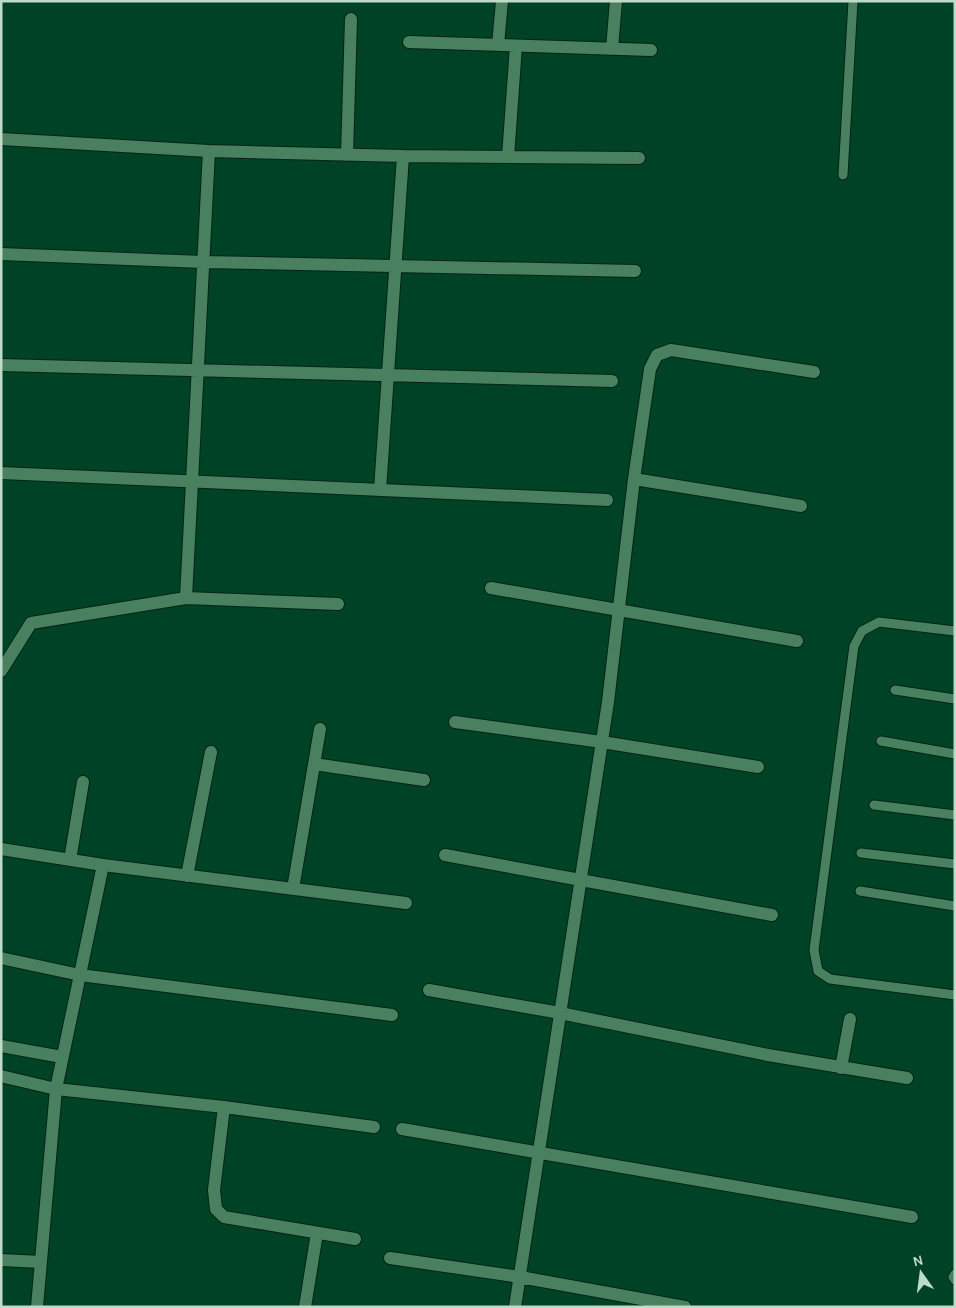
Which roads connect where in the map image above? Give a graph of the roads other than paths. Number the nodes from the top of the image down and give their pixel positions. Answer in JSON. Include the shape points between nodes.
{"nodes":[{"id":1,"x":502,"y":1,"type":"edge"},
{"id":2,"x":616,"y":1,"type":"edge"},
{"id":3,"x":854,"y":1,"type":"edge"},
{"id":4,"x":351,"y":19,"type":"dead end"},
{"id":5,"x":409,"y":42,"type":"dead end"},
{"id":6,"x":498,"y":45,"type":"junction"},
{"id":7,"x":516,"y":46,"type":"junction"},
{"id":8,"x":612,"y":49,"type":"junction"},
{"id":9,"x":651,"y":50,"type":"dead end"},
{"id":10,"x":1,"y":139,"type":"edge"},
{"id":11,"x":209,"y":151,"type":"junction"},
{"id":12,"x":347,"y":154,"type":"junction"},
{"id":13,"x":403,"y":156,"type":"junction"},
{"id":14,"x":508,"y":157,"type":"junction"},
{"id":15,"x":639,"y":158,"type":"dead end"},
{"id":16,"x":843,"y":175,"type":"dead end"},
{"id":17,"x":1,"y":254,"type":"edge"},
{"id":18,"x":204,"y":262,"type":"junction"},
{"id":19,"x":395,"y":266,"type":"junction"},
{"id":20,"x":635,"y":271,"type":"dead end"},
{"id":21,"x":1,"y":365,"type":"edge"},
{"id":22,"x":198,"y":370,"type":"junction"},
{"id":23,"x":814,"y":372,"type":"dead end"},
{"id":24,"x":388,"y":375,"type":"junction"},
{"id":25,"x":612,"y":381,"type":"dead end"},
{"id":26,"x":1,"y":474,"type":"edge"},
{"id":27,"x":634,"y":479,"type":"junction"},
{"id":28,"x":192,"y":482,"type":"junction"},
{"id":29,"x":380,"y":490,"type":"junction"},
{"id":30,"x":607,"y":500,"type":"dead end"},
{"id":31,"x":801,"y":506,"type":"dead end"},
{"id":32,"x":491,"y":588,"type":"dead end"},
{"id":33,"x":186,"y":598,"type":"junction"},
{"id":34,"x":338,"y":604,"type":"dead end"},
{"id":35,"x":618,"y":609,"type":"junction"},
{"id":36,"x":955,"y":631,"type":"edge"},
{"id":37,"x":797,"y":641,"type":"dead end"},
{"id":38,"x":1,"y":671,"type":"edge"},
{"id":39,"x":895,"y":690,"type":"dead end"},
{"id":40,"x":955,"y":699,"type":"edge"},
{"id":41,"x":455,"y":722,"type":"dead end"},
{"id":42,"x":320,"y":729,"type":"dead end"},
{"id":43,"x":882,"y":741,"type":"dead end"},
{"id":44,"x":602,"y":742,"type":"junction"},
{"id":45,"x":211,"y":752,"type":"dead end"},
{"id":46,"x":955,"y":754,"type":"edge"},
{"id":47,"x":314,"y":764,"type":"junction"},
{"id":48,"x":758,"y":767,"type":"dead end"},
{"id":49,"x":424,"y":780,"type":"dead end"},
{"id":50,"x":83,"y":782,"type":"dead end"},
{"id":51,"x":874,"y":805,"type":"dead end"},
{"id":52,"x":955,"y":816,"type":"edge"},
{"id":53,"x":1,"y":849,"type":"edge"},
{"id":54,"x":861,"y":852,"type":"dead end"},
{"id":55,"x":444,"y":855,"type":"dead end"},
{"id":56,"x":70,"y":860,"type":"junction"},
{"id":57,"x":955,"y":864,"type":"edge"},
{"id":58,"x":103,"y":865,"type":"junction"},
{"id":59,"x":187,"y":876,"type":"junction"},
{"id":60,"x":580,"y":880,"type":"junction"},
{"id":61,"x":293,"y":889,"type":"junction"},
{"id":62,"x":860,"y":891,"type":"dead end"},
{"id":63,"x":406,"y":903,"type":"dead end"},
{"id":64,"x":955,"y":906,"type":"edge"},
{"id":65,"x":772,"y":915,"type":"dead end"},
{"id":66,"x":1,"y":958,"type":"edge"},
{"id":67,"x":80,"y":975,"type":"junction"},
{"id":68,"x":429,"y":990,"type":"dead end"},
{"id":69,"x":955,"y":995,"type":"edge"},
{"id":70,"x":560,"y":1012,"type":"junction"},
{"id":71,"x":392,"y":1015,"type":"dead end"},
{"id":72,"x":850,"y":1019,"type":"dead end"},
{"id":73,"x":1,"y":1046,"type":"edge"},
{"id":74,"x":62,"y":1057,"type":"junction"},
{"id":75,"x":841,"y":1068,"type":"junction"},
{"id":76,"x":1,"y":1076,"type":"edge"},
{"id":77,"x":907,"y":1078,"type":"dead end"},
{"id":78,"x":56,"y":1089,"type":"junction"},
{"id":79,"x":224,"y":1107,"type":"junction"},
{"id":80,"x":374,"y":1126,"type":"dead end"},
{"id":81,"x":402,"y":1129,"type":"dead end"},
{"id":82,"x":539,"y":1153,"type":"junction"},
{"id":83,"x":912,"y":1217,"type":"dead end"},
{"id":84,"x":317,"y":1233,"type":"junction"},
{"id":85,"x":355,"y":1240,"type":"dead end"},
{"id":86,"x":390,"y":1258,"type":"dead end"},
{"id":87,"x":1,"y":1260,"type":"edge"},
{"id":88,"x":41,"y":1262,"type":"junction"},
{"id":89,"x":955,"y":1274,"type":"edge"},
{"id":90,"x":520,"y":1277,"type":"junction"},
{"id":91,"x":955,"y":1280,"type":"edge"},
{"id":92,"x":37,"y":1307,"type":"edge"},
{"id":93,"x":305,"y":1307,"type":"edge"},
{"id":94,"x":515,"y":1307,"type":"edge"},
{"id":95,"x":685,"y":1307,"type":"edge"}],
"edges":[{"from":1,"to":6,"type":"street"},
{"from":2,"to":8,"type":"street"},
{"from":3,"to":16,"type":"lane"},
{"from":4,"to":12,"type":"street"},
{"from":5,"to":6,"type":"street"},
{"from":6,"to":7,"type":"street"},
{"from":7,"to":8,"type":"street"},
{"from":7,"to":14,"type":"street"},
{"from":8,"to":9,"type":"street"},
{"from":10,"to":11,"type":"street"},
{"from":11,"to":12,"type":"street"},
{"from":11,"to":18,"type":"street"},
{"from":12,"to":13,"type":"street"},
{"from":13,"to":14,"type":"street"},
{"from":13,"to":19,"type":"street"},
{"from":14,"to":15,"type":"street"},
{"from":17,"to":18,"type":"street"},
{"from":18,"to":19,"type":"street"},
{"from":18,"to":22,"type":"street"},
{"from":19,"to":20,"type":"street"},
{"from":19,"to":24,"type":"street"},
{"from":21,"to":22,"type":"street"},
{"from":22,"to":24,"type":"street"},
{"from":22,"to":28,"type":"street"},
{"from":23,"to":27,"type":"street","via":[[671,350],[657,355],[650,369]]},
{"from":24,"to":25,"type":"street"},
{"from":24,"to":29,"type":"street"},
{"from":26,"to":28,"type":"street"},
{"from":27,"to":31,"type":"street"},
{"from":27,"to":35,"type":"street"},
{"from":28,"to":29,"type":"street"},
{"from":28,"to":33,"type":"street"},
{"from":29,"to":30,"type":"street"},
{"from":32,"to":35,"type":"street"},
{"from":33,"to":34,"type":"street"},
{"from":33,"to":38,"type":"street","via":[[31,623]]},
{"from":35,"to":37,"type":"street"},
{"from":35,"to":44,"type":"street"},
{"from":36,"to":69,"type":"lane","via":[[879,622],[862,631],[854,646],[814,950],[818,972],[830,980]]},
{"from":39,"to":40,"type":"lane"},
{"from":41,"to":44,"type":"street"},
{"from":42,"to":47,"type":"street"},
{"from":43,"to":46,"type":"lane"},
{"from":44,"to":48,"type":"street"},
{"from":44,"to":60,"type":"street"},
{"from":45,"to":59,"type":"street"},
{"from":47,"to":49,"type":"street"},
{"from":47,"to":61,"type":"street"},
{"from":50,"to":56,"type":"street"},
{"from":51,"to":52,"type":"lane"},
{"from":53,"to":56,"type":"street"},
{"from":54,"to":57,"type":"lane"},
{"from":55,"to":60,"type":"street"},
{"from":56,"to":58,"type":"street"},
{"from":58,"to":59,"type":"street"},
{"from":58,"to":67,"type":"street"},
{"from":59,"to":61,"type":"street"},
{"from":60,"to":65,"type":"street"},
{"from":60,"to":70,"type":"street"},
{"from":61,"to":63,"type":"street"},
{"from":62,"to":64,"type":"lane"},
{"from":66,"to":67,"type":"street"},
{"from":67,"to":71,"type":"street"},
{"from":67,"to":74,"type":"street"},
{"from":68,"to":70,"type":"street"},
{"from":70,"to":75,"type":"street"},
{"from":70,"to":82,"type":"street"},
{"from":72,"to":75,"type":"street"},
{"from":73,"to":74,"type":"street"},
{"from":74,"to":78,"type":"street"},
{"from":75,"to":77,"type":"street"},
{"from":76,"to":78,"type":"street"},
{"from":78,"to":79,"type":"street"},
{"from":78,"to":88,"type":"street"},
{"from":79,"to":80,"type":"street"},
{"from":79,"to":84,"type":"street","via":[[214,1190],[216,1208],[224,1217]]},
{"from":81,"to":82,"type":"street"},
{"from":82,"to":83,"type":"street"},
{"from":82,"to":90,"type":"street"},
{"from":84,"to":85,"type":"street"},
{"from":84,"to":93,"type":"street"},
{"from":86,"to":90,"type":"street"},
{"from":87,"to":88,"type":"street"},
{"from":88,"to":92,"type":"street"},
{"from":89,"to":91,"type":"lane"},
{"from":90,"to":94,"type":"street"},
{"from":90,"to":95,"type":"street"}]}
